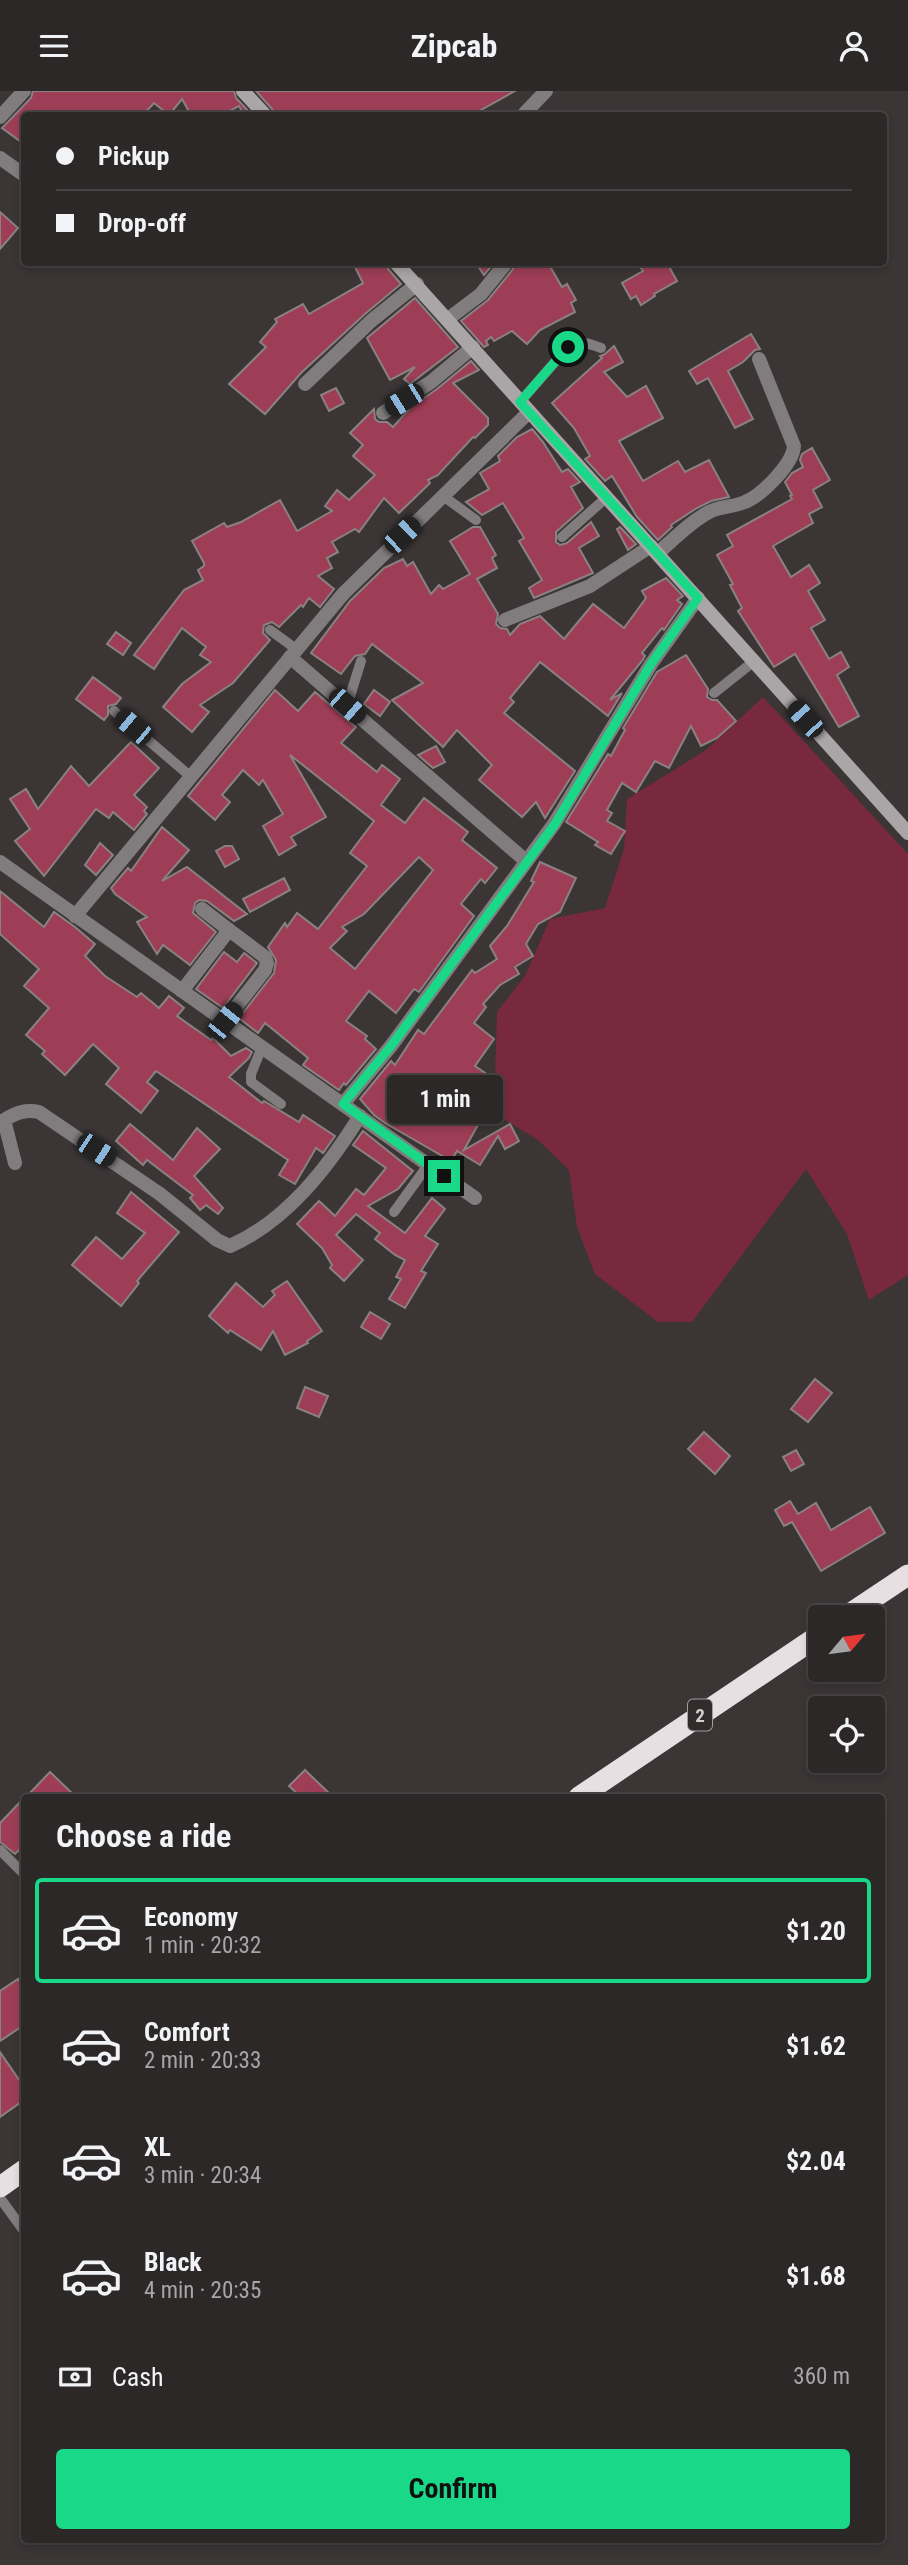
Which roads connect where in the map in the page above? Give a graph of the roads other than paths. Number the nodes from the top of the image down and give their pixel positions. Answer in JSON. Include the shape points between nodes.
{"nodes":[{"id":1,"x":24,"y":91,"type":"edge"},
{"id":2,"x":243,"y":91,"type":"edge"},
{"id":3,"x":546,"y":91,"type":"edge"},
{"id":4,"x":262,"y":112,"type":"edge"},
{"id":5,"x":526,"y":112,"type":"edge"},
{"id":6,"x":0,"y":117,"type":"edge"},
{"id":7,"x":0,"y":158,"type":"edge"},
{"id":8,"x":21,"y":173,"type":"edge"},
{"id":9,"x":399,"y":266,"type":"edge"},
{"id":10,"x":504,"y":266,"type":"edge"},
{"id":11,"x":417,"y":284,"type":"junction"},
{"id":12,"x":448,"y":319,"type":"junction"},
{"id":13,"x":472,"y":347,"type":"junction"},
{"id":14,"x":601,"y":348,"type":"dead end"},
{"id":15,"x":759,"y":359,"type":"dead end"},
{"id":16,"x":305,"y":384,"type":"dead end"},
{"id":17,"x":525,"y":407,"type":"junction"},
{"id":18,"x":383,"y":414,"type":"dead end"},
{"id":19,"x":443,"y":496,"type":"junction"},
{"id":20,"x":607,"y":497,"type":"junction"},
{"id":21,"x":476,"y":520,"type":"dead end"},
{"id":22,"x":562,"y":537,"type":"dead end"},
{"id":23,"x":655,"y":549,"type":"junction"},
{"id":24,"x":698,"y":598,"type":"junction"},
{"id":25,"x":505,"y":620,"type":"dead end"},
{"id":26,"x":270,"y":630,"type":"dead end"},
{"id":27,"x":293,"y":653,"type":"junction"},
{"id":28,"x":361,"y":661,"type":"dead end"},
{"id":29,"x":754,"y":662,"type":"junction"},
{"id":30,"x":714,"y":692,"type":"dead end"},
{"id":31,"x":347,"y":706,"type":"junction"},
{"id":32,"x":114,"y":711,"type":"dead end"},
{"id":33,"x":190,"y":776,"type":"junction"},
{"id":34,"x":908,"y":833,"type":"edge"},
{"id":35,"x":0,"y":862,"type":"edge"},
{"id":36,"x":526,"y":862,"type":"junction"},
{"id":37,"x":202,"y":909,"type":"dead end"},
{"id":38,"x":75,"y":916,"type":"junction"},
{"id":39,"x":229,"y":930,"type":"junction"},
{"id":40,"x":182,"y":991,"type":"junction"},
{"id":41,"x":225,"y":1021,"type":"junction"},
{"id":42,"x":262,"y":1047,"type":"junction"},
{"id":43,"x":281,"y":1104,"type":"dead end"},
{"id":44,"x":343,"y":1104,"type":"junction"},
{"id":45,"x":360,"y":1115,"type":"junction"},
{"id":46,"x":15,"y":1163,"type":"dead end"},
{"id":47,"x":428,"y":1165,"type":"junction"},
{"id":48,"x":475,"y":1198,"type":"dead end"},
{"id":49,"x":394,"y":1212,"type":"dead end"},
{"id":50,"x":908,"y":1575,"type":"edge"},
{"id":51,"x":863,"y":1605,"type":"edge"},
{"id":52,"x":808,"y":1643,"type":"edge"},
{"id":53,"x":583,"y":1794,"type":"edge"},
{"id":54,"x":0,"y":1850,"type":"edge"},
{"id":55,"x":21,"y":1871,"type":"edge"},
{"id":56,"x":21,"y":2172,"type":"edge"},
{"id":57,"x":0,"y":2186,"type":"edge"},
{"id":58,"x":0,"y":2198,"type":"edge"},
{"id":59,"x":21,"y":2227,"type":"edge"}],
"edges":[{"from":1,"to":6,"type":"street"},
{"from":2,"to":4,"type":"main road"},
{"from":3,"to":5,"type":"street"},
{"from":7,"to":8,"type":"street"},
{"from":9,"to":11,"type":"main road"},
{"from":10,"to":12,"type":"street","via":[[481,294]]},
{"from":11,"to":12,"type":"main road"},
{"from":11,"to":16,"type":"street"},
{"from":12,"to":13,"type":"main road"},
{"from":13,"to":17,"type":"main road"},
{"from":13,"to":18,"type":"street"},
{"from":14,"to":17,"type":"lane","via":[[586,342],[568,347]]},
{"from":15,"to":23,"type":"street","via":[[794,446],[793,456],[758,495],[706,513]]},
{"from":17,"to":19,"type":"street"},
{"from":17,"to":20,"type":"main road"},
{"from":19,"to":21,"type":"lane"},
{"from":19,"to":27,"type":"street","via":[[365,571]]},
{"from":20,"to":22,"type":"lane"},
{"from":20,"to":23,"type":"main road"},
{"from":23,"to":24,"type":"main road"},
{"from":23,"to":25,"type":"street","via":[[590,586]]},
{"from":24,"to":29,"type":"main road"},
{"from":24,"to":36,"type":"street","via":[[651,664],[574,795]]},
{"from":26,"to":27,"type":"lane"},
{"from":27,"to":31,"type":"street"},
{"from":27,"to":33,"type":"street"},
{"from":28,"to":31,"type":"lane"},
{"from":29,"to":30,"type":"lane"},
{"from":29,"to":34,"type":"main road"},
{"from":31,"to":36,"type":"street"},
{"from":32,"to":33,"type":"lane"},
{"from":33,"to":38,"type":"street"},
{"from":35,"to":38,"type":"street"},
{"from":36,"to":44,"type":"street"},
{"from":37,"to":39,"type":"street"},
{"from":38,"to":40,"type":"street"},
{"from":39,"to":40,"type":"street"},
{"from":39,"to":41,"type":"street","via":[[267,963]]},
{"from":40,"to":41,"type":"street"},
{"from":41,"to":42,"type":"street"},
{"from":42,"to":43,"type":"lane","via":[[251,1082]]},
{"from":42,"to":44,"type":"street"},
{"from":44,"to":45,"type":"street"},
{"from":45,"to":46,"type":"street","via":[[322,1172],[264,1226],[230,1246],[39,1112],[18,1112],[4,1120]]},
{"from":45,"to":47,"type":"street"},
{"from":47,"to":48,"type":"street"},
{"from":47,"to":49,"type":"lane"},
{"from":50,"to":51,"type":"highway"},
{"from":52,"to":53,"type":"highway","number":"2"},
{"from":54,"to":55,"type":"lane"},
{"from":56,"to":57,"type":"highway"},
{"from":58,"to":59,"type":"lane"}]}
